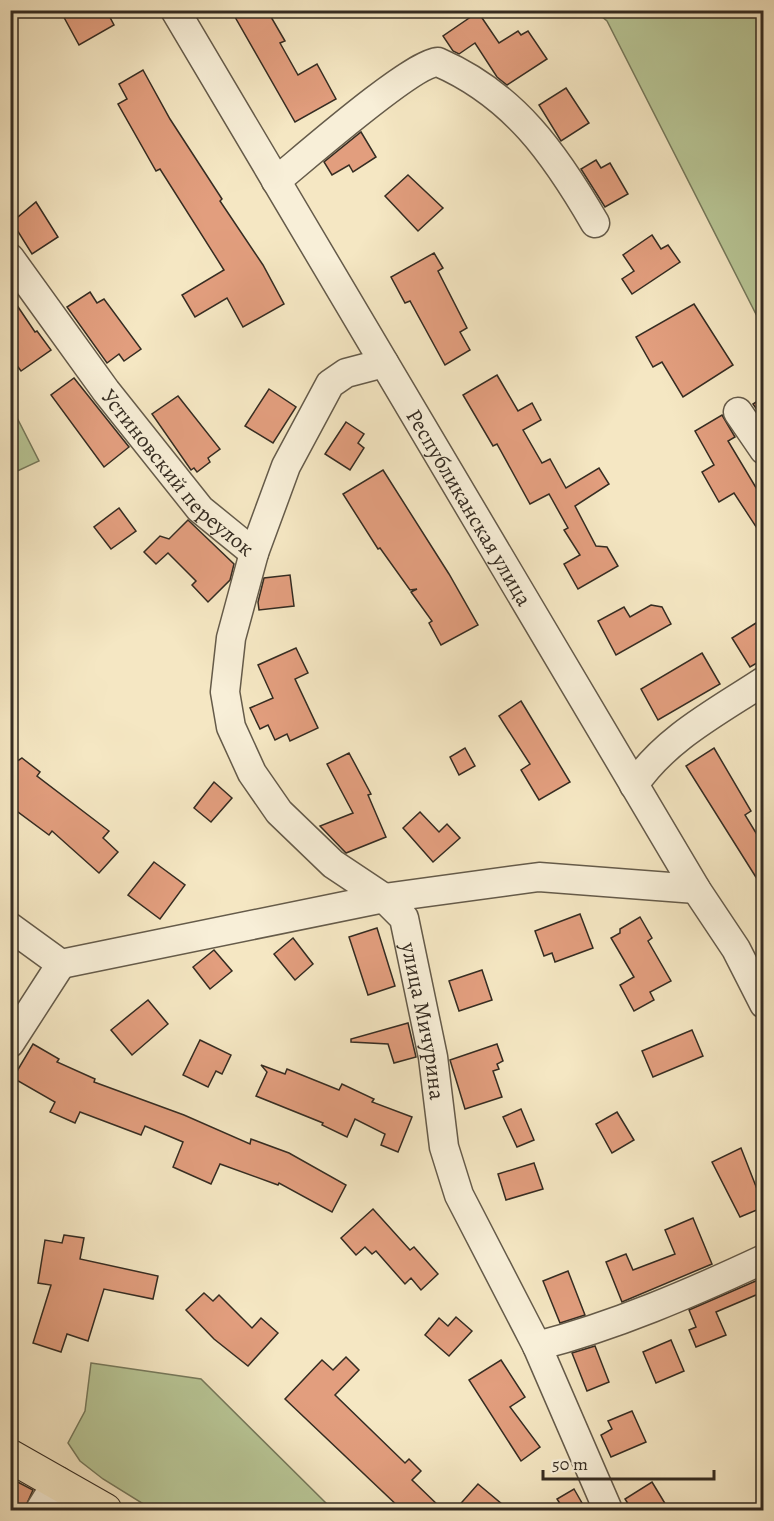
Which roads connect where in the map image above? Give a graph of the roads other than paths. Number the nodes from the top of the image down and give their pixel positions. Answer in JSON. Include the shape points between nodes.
{"nodes":[{"id":1,"x":174,"y":10,"type":"edge"},
{"id":2,"x":276,"y":181,"type":"junction"},
{"id":3,"x":595,"y":223,"type":"dead end"},
{"id":4,"x":10,"y":258,"type":"edge"},
{"id":5,"x":384,"y":363,"type":"junction"},
{"id":6,"x":738,"y":412,"type":"dead end"},
{"id":7,"x":764,"y":450,"type":"edge"},
{"id":8,"x":254,"y":553,"type":"junction"},
{"id":9,"x":764,"y":681,"type":"edge"},
{"id":10,"x":634,"y":785,"type":"junction"},
{"id":11,"x":696,"y":889,"type":"junction"},
{"id":12,"x":384,"y":898,"type":"junction"},
{"id":13,"x":10,"y":927,"type":"edge"},
{"id":14,"x":61,"y":964,"type":"junction"},
{"id":15,"x":764,"y":1004,"type":"edge"},
{"id":16,"x":10,"y":1043,"type":"edge"},
{"id":17,"x":764,"y":1259,"type":"edge"},
{"id":18,"x":537,"y":1346,"type":"junction"},
{"id":19,"x":10,"y":1456,"type":"edge"},
{"id":20,"x":58,"y":1481,"type":"junction"},
{"id":21,"x":40,"y":1510,"type":"edge"},
{"id":22,"x":105,"y":1510,"type":"edge"},
{"id":23,"x":608,"y":1510,"type":"edge"}],
"edges":[{"from":1,"to":2,"type":"street","name":"Республиканская улица"},
{"from":2,"to":3,"type":"street","via":[[395,84],[438,62],[485,87],[522,117],[566,174]]},
{"from":2,"to":5,"type":"street","name":"Республиканская улица"},
{"from":4,"to":8,"type":"street","name":"Устиновский переулок","via":[[106,391],[200,509]]},
{"from":5,"to":8,"type":"street","via":[[346,373],[330,384],[286,466]]},
{"from":5,"to":10,"type":"street","name":"Республиканская улица"},
{"from":6,"to":7,"type":"street"},
{"from":8,"to":12,"type":"street","name":"Устиновский переулок","via":[[231,638],[225,692],[231,727],[252,773],[279,812],[333,864]]},
{"from":9,"to":10,"type":"street","via":[[682,734],[650,763]]},
{"from":10,"to":11,"type":"street","name":"Республиканская улица"},
{"from":11,"to":12,"type":"street","via":[[539,877]]},
{"from":11,"to":15,"type":"street","name":"Республиканская улица","via":[[736,949]]},
{"from":12,"to":14,"type":"street"},
{"from":12,"to":18,"type":"street","name":"улица Мичурина","via":[[404,918],[433,1057],[444,1147],[459,1195]]},
{"from":13,"to":14,"type":"street"},
{"from":14,"to":16,"type":"street"},
{"from":17,"to":18,"type":"street","via":[[594,1329]]},
{"from":18,"to":23,"type":"street","name":"улица Мичурина"},
{"from":19,"to":20,"type":"main road"},
{"from":20,"to":21,"type":"street"},
{"from":20,"to":22,"type":"main road"}]}
